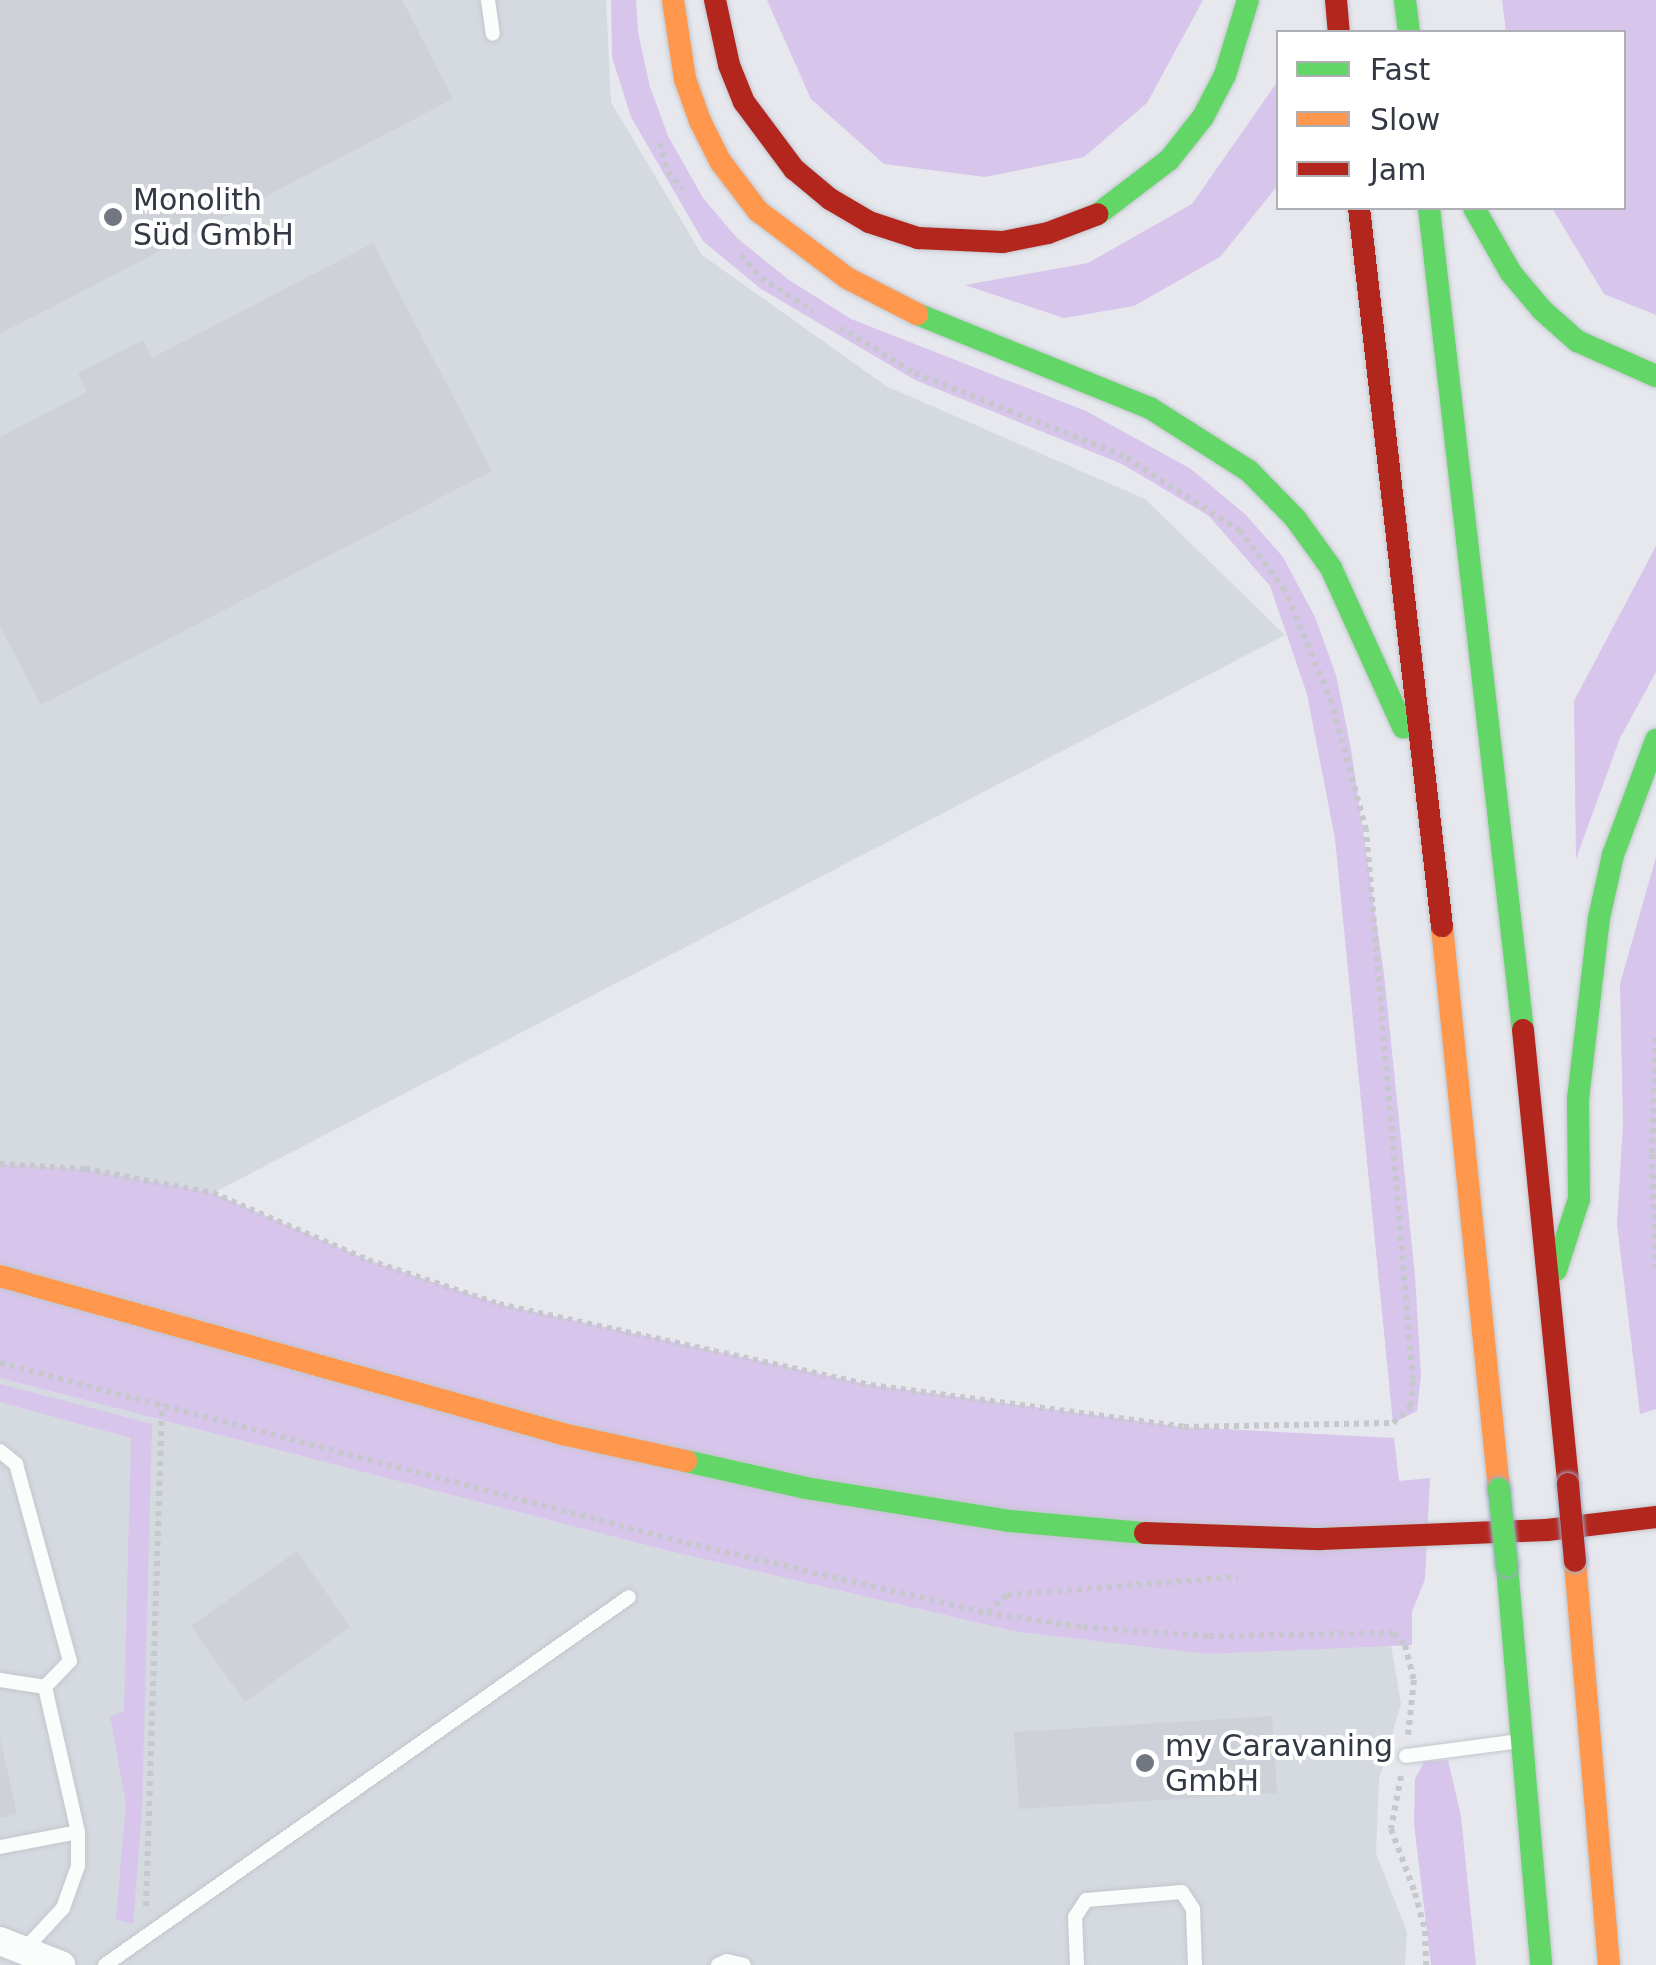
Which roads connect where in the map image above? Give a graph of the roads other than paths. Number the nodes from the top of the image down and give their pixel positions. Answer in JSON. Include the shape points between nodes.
{"nodes":[{"id":1,"x":488,"y":0,"type":"edge"},
{"id":2,"x":674,"y":0,"type":"edge"},
{"id":3,"x":715,"y":0,"type":"edge"},
{"id":4,"x":1248,"y":0,"type":"edge"},
{"id":5,"x":1336,"y":0,"type":"edge"},
{"id":6,"x":1406,"y":0,"type":"edge"},
{"id":7,"x":1339,"y":30,"type":"edge"},
{"id":8,"x":1409,"y":30,"type":"edge"},
{"id":9,"x":493,"y":34,"type":"dead end"},
{"id":10,"x":1359,"y":210,"type":"edge"},
{"id":11,"x":1429,"y":210,"type":"edge"},
{"id":12,"x":1475,"y":210,"type":"edge"},
{"id":13,"x":1656,"y":376,"type":"edge"},
{"id":14,"x":1656,"y":740,"type":"edge"},
{"id":15,"x":1426,"y":779,"type":"junction"},
{"id":16,"x":0,"y":1276,"type":"edge"},
{"id":17,"x":1549,"y":1291,"type":"junction"},
{"id":18,"x":0,"y":1451,"type":"edge"},
{"id":19,"x":1656,"y":1517,"type":"edge"},
{"id":20,"x":630,"y":1597,"type":"dead end"},
{"id":21,"x":0,"y":1680,"type":"edge"},
{"id":22,"x":45,"y":1687,"type":"junction"},
{"id":23,"x":1524,"y":1741,"type":"junction"},
{"id":24,"x":1406,"y":1756,"type":"road end"},
{"id":25,"x":78,"y":1832,"type":"junction"},
{"id":26,"x":0,"y":1847,"type":"edge"},
{"id":27,"x":12,"y":1945,"type":"edge"},
{"id":28,"x":61,"y":1965,"type":"edge"},
{"id":29,"x":105,"y":1965,"type":"edge"},
{"id":30,"x":718,"y":1965,"type":"edge"},
{"id":31,"x":744,"y":1965,"type":"edge"},
{"id":32,"x":1078,"y":1965,"type":"edge"},
{"id":33,"x":1195,"y":1965,"type":"edge"},
{"id":34,"x":1541,"y":1965,"type":"edge"},
{"id":35,"x":1609,"y":1965,"type":"edge"}],
"edges":[{"from":1,"to":9,"type":"lane"},
{"from":2,"to":15,"type":"main road","via":[[685,79],[720,161],[758,211],[798,246],[902,308],[1150,408],[1250,472],[1295,518],[1355,611]]},
{"from":3,"to":4,"type":"main road","via":[[728,66],[744,102],[806,179],[885,228],[918,238],[1003,242],[1098,214],[1168,160],[1225,76]]},
{"from":5,"to":7,"type":"main road"},
{"from":6,"to":8,"type":"main road"},
{"from":10,"to":15,"type":"main road"},
{"from":11,"to":17,"type":"main road"},
{"from":12,"to":13,"type":"main road","via":[[1542,310],[1577,341]]},
{"from":14,"to":17,"type":"main road","via":[[1613,854],[1599,918],[1578,1100],[1579,1198]]},
{"from":15,"to":23,"type":"main road","bridge":true},
{"from":16,"to":19,"type":"main road","via":[[562,1434],[806,1488],[1010,1520],[1117,1532],[1321,1539],[1530,1531]]},
{"from":17,"to":35,"type":"main road","bridge":true},
{"from":18,"to":22,"type":"lane","via":[[16,1464],[70,1661]]},
{"from":20,"to":29,"type":"lane"},
{"from":21,"to":22,"type":"lane"},
{"from":22,"to":25,"type":"lane"},
{"from":23,"to":24,"type":"lane"},
{"from":23,"to":34,"type":"main road"},
{"from":25,"to":26,"type":"lane"},
{"from":25,"to":27,"type":"lane","via":[[78,1866],[62,1908]]},
{"from":27,"to":28,"type":"street"},
{"from":30,"to":31,"type":"lane"},
{"from":32,"to":33,"type":"lane","via":[[1075,1916],[1086,1900],[1182,1892],[1193,1909]]}]}
